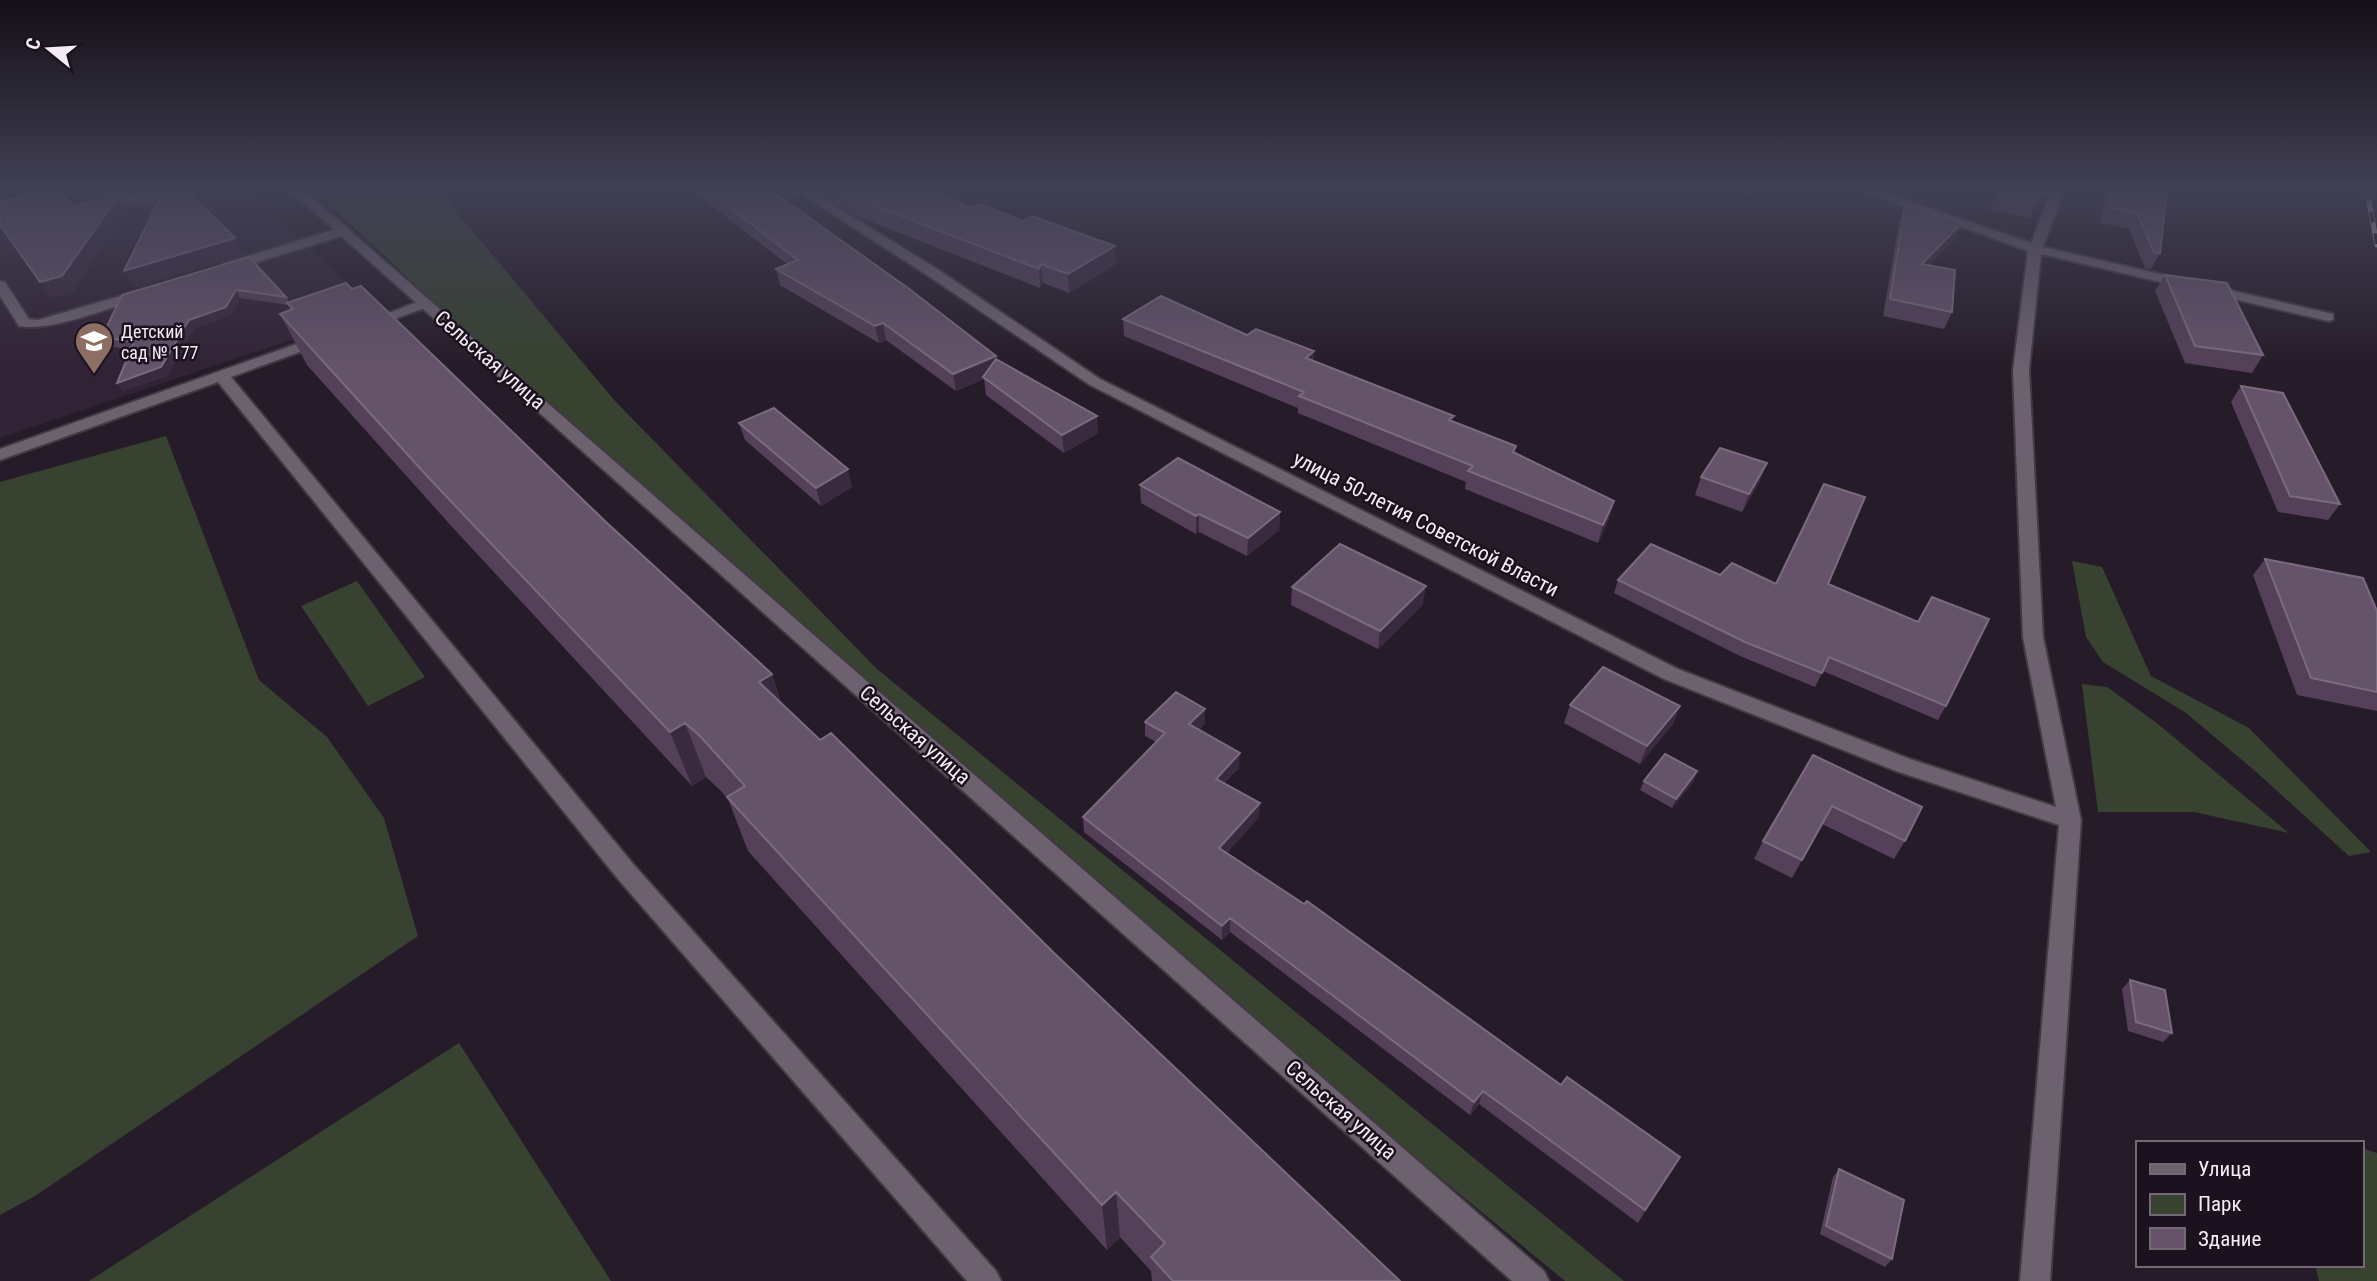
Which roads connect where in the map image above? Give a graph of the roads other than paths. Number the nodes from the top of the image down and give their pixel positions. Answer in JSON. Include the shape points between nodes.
{"nodes":[{"id":1,"x":2035,"y":249,"type":"edge"},
{"id":2,"x":282,"y":250,"type":"edge"},
{"id":3,"x":364,"y":250,"type":"edge"},
{"id":4,"x":897,"y":250,"type":"edge"},
{"id":5,"x":2038,"y":250,"type":"edge"},
{"id":6,"x":211,"y":272,"type":"edge"},
{"id":7,"x":0,"y":285,"type":"edge"},
{"id":8,"x":159,"y":288,"type":"edge"},
{"id":9,"x":425,"y":303,"type":"junction"},
{"id":10,"x":2328,"y":317,"type":"dead end"},
{"id":11,"x":220,"y":374,"type":"junction"},
{"id":12,"x":0,"y":455,"type":"edge"},
{"id":13,"x":2070,"y":820,"type":"junction"},
{"id":14,"x":986,"y":1281,"type":"edge"},
{"id":15,"x":1534,"y":1281,"type":"edge"},
{"id":16,"x":2035,"y":1281,"type":"edge"}],
"edges":[{"from":1,"to":13,"type":"street","via":[[2021,370],[2033,637]]},
{"from":2,"to":6,"type":"street"},
{"from":3,"to":9,"type":"street","name":"Сельская улица"},
{"from":4,"to":13,"type":"street","name":"улица 50-летия Советской Власти","via":[[1095,382],[1671,674],[1903,765]]},
{"from":5,"to":10,"type":"street"},
{"from":7,"to":8,"type":"street","via":[[24,323],[40,324]]},
{"from":9,"to":11,"type":"street"},
{"from":9,"to":15,"type":"street","name":"Сельская улица"},
{"from":11,"to":12,"type":"street"},
{"from":11,"to":14,"type":"street","via":[[626,872]]},
{"from":13,"to":16,"type":"street"}]}
